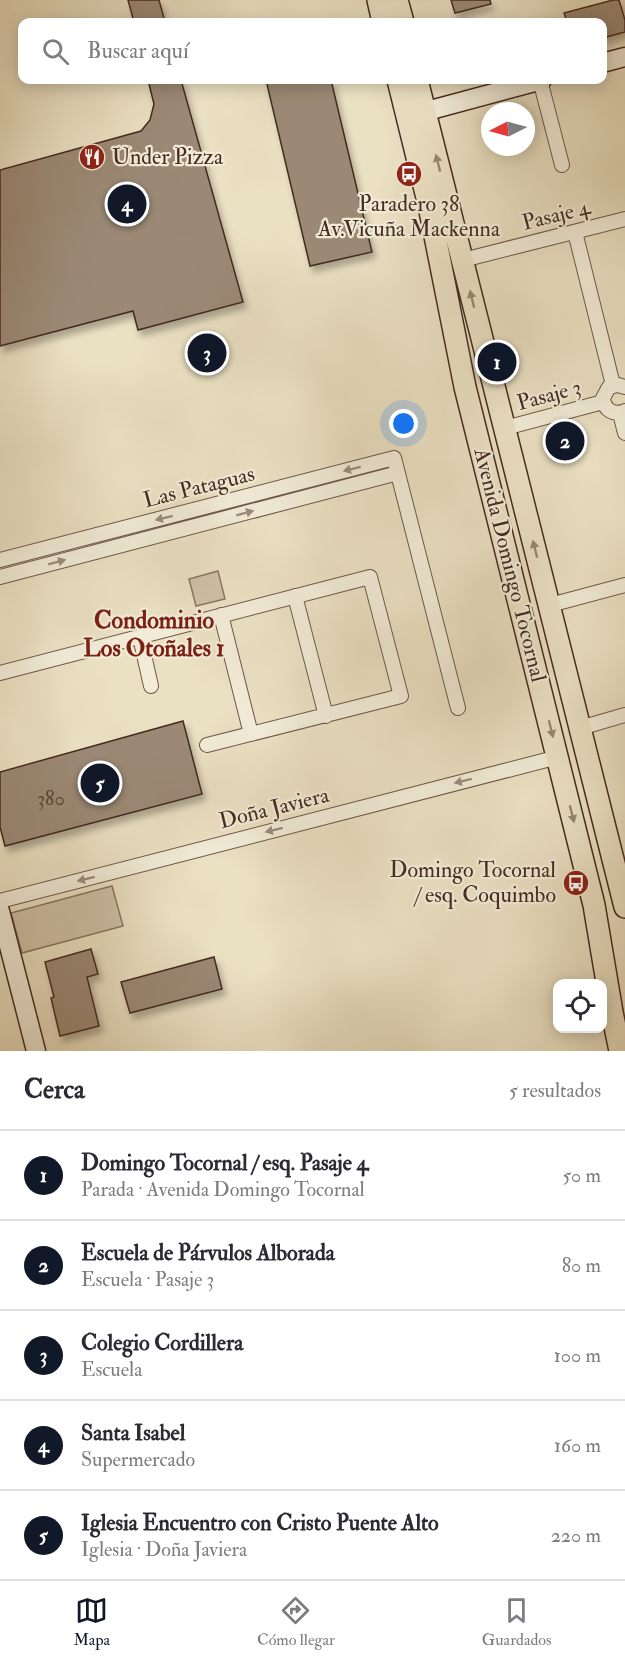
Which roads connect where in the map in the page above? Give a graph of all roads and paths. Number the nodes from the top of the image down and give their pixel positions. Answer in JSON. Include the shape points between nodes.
{"nodes":[{"id":1,"x":378,"y":0,"type":"edge"},
{"id":2,"x":397,"y":0,"type":"edge"},
{"id":3,"x":383,"y":18,"type":"edge"},
{"id":4,"x":402,"y":18,"type":"edge"},
{"id":5,"x":625,"y":57,"type":"edge"},
{"id":6,"x":607,"y":62,"type":"edge"},
{"id":7,"x":400,"y":84,"type":"edge"},
{"id":8,"x":417,"y":84,"type":"edge"},
{"id":9,"x":526,"y":84,"type":"edge"},
{"id":10,"x":542,"y":84,"type":"edge"},
{"id":11,"x":416,"y":114,"type":"junction"},
{"id":12,"x":562,"y":165,"type":"dead end"},
{"id":13,"x":625,"y":219,"type":"edge"},
{"id":14,"x":575,"y":232,"type":"junction"},
{"id":15,"x":463,"y":260,"type":"junction"},
{"id":16,"x":480,"y":328,"type":"junction"},
{"id":17,"x":453,"y":334,"type":"junction"},
{"id":18,"x":619,"y":386,"type":"edge"},
{"id":19,"x":603,"y":402,"type":"junction"},
{"id":20,"x":622,"y":412,"type":"edge"},
{"id":21,"x":505,"y":428,"type":"junction"},
{"id":22,"x":625,"y":434,"type":"edge"},
{"id":23,"x":398,"y":473,"type":"junction"},
{"id":24,"x":519,"y":485,"type":"junction"},
{"id":25,"x":491,"y":492,"type":"junction"},
{"id":26,"x":0,"y":560,"type":"edge"},
{"id":27,"x":0,"y":577,"type":"edge"},
{"id":28,"x":625,"y":585,"type":"edge"},
{"id":29,"x":296,"y":596,"type":"junction"},
{"id":30,"x":550,"y":605,"type":"junction"},
{"id":31,"x":221,"y":615,"type":"junction"},
{"id":32,"x":140,"y":636,"type":"junction"},
{"id":33,"x":561,"y":653,"type":"junction"},
{"id":34,"x":533,"y":661,"type":"junction"},
{"id":35,"x":0,"y":673,"type":"edge"},
{"id":36,"x":568,"y":679,"type":"junction"},
{"id":37,"x":151,"y":686,"type":"dead end"},
{"id":38,"x":540,"y":686,"type":"junction"},
{"id":39,"x":458,"y":708,"type":"dead end"},
{"id":40,"x":625,"y":715,"type":"edge"},
{"id":41,"x":326,"y":716,"type":"junction"},
{"id":42,"x":580,"y":728,"type":"junction"},
{"id":43,"x":251,"y":734,"type":"junction"},
{"id":44,"x":207,"y":746,"type":"dead end"},
{"id":45,"x":558,"y":757,"type":"junction"},
{"id":46,"x":0,"y":901,"type":"edge"},
{"id":47,"x":625,"y":907,"type":"edge"},
{"id":48,"x":0,"y":911,"type":"edge"},
{"id":49,"x":4,"y":946,"type":"edge"},
{"id":50,"x":36,"y":1051,"type":"edge"},
{"id":51,"x":620,"y":1051,"type":"edge"}],
"edges":[{"from":1,"to":3,"type":"main road"},
{"from":2,"to":4,"type":"main road"},
{"from":5,"to":6,"type":"street"},
{"from":7,"to":11,"type":"main road","name":"Avenida Domingo Tocornal"},
{"from":8,"to":11,"type":"main road","name":"Avenida Domingo Tocornal"},
{"from":9,"to":11,"type":"street"},
{"from":10,"to":12,"type":"street"},
{"from":15,"to":11,"type":"main road","name":"Avenida Domingo Tocornal","one_way":true},
{"from":11,"to":17,"type":"main road","name":"Avenida Domingo Tocornal"},
{"from":13,"to":14,"type":"street","name":"Pasaje 4"},
{"from":14,"to":15,"type":"street","name":"Pasaje 4"},
{"from":14,"to":18,"type":"street"},
{"from":16,"to":15,"type":"main road","name":"Avenida Domingo Tocornal","one_way":true},
{"from":16,"to":17,"type":"main road","via":[[466,328]]},
{"from":16,"to":21,"type":"main road","name":"Avenida Domingo Tocornal"},
{"from":17,"to":25,"type":"main road","name":"Avenida Domingo Tocornal"},
{"from":18,"to":19,"type":"street","via":[[606,390]]},
{"from":19,"to":20,"type":"street","via":[[608,410]]},
{"from":19,"to":21,"type":"street","name":"Pasaje 3"},
{"from":20,"to":22,"type":"street"},
{"from":21,"to":24,"type":"main road","name":"Avenida Domingo Tocornal"},
{"from":23,"to":26,"type":"street","name":"Las Pataguas","one_way":true,"via":[[394,458]]},
{"from":27,"to":23,"type":"street","name":"Las Pataguas","one_way":true},
{"from":23,"to":39,"type":"street"},
{"from":24,"to":25,"type":"main road","via":[[504,485]]},
{"from":30,"to":24,"type":"main road","name":"Avenida Domingo Tocornal","one_way":true},
{"from":25,"to":34,"type":"main road","name":"Avenida Domingo Tocornal"},
{"from":28,"to":30,"type":"street"},
{"from":29,"to":31,"type":"street"},
{"from":29,"to":41,"type":"street"},
{"from":29,"to":41,"type":"street","via":[[370,577],[401,696]]},
{"from":30,"to":33,"type":"main road","name":"Avenida Domingo Tocornal"},
{"from":31,"to":32,"type":"street"},
{"from":31,"to":43,"type":"street"},
{"from":32,"to":35,"type":"street"},
{"from":32,"to":37,"type":"street"},
{"from":33,"to":34,"type":"main road","via":[[550,662]]},
{"from":33,"to":36,"type":"main road","name":"Avenida Domingo Tocornal"},
{"from":34,"to":38,"type":"main road","name":"Avenida Domingo Tocornal"},
{"from":36,"to":38,"type":"main road","via":[[552,677]]},
{"from":36,"to":42,"type":"main road","name":"Avenida Domingo Tocornal"},
{"from":38,"to":45,"type":"main road","name":"Avenida Domingo Tocornal","one_way":true},
{"from":40,"to":42,"type":"street"},
{"from":41,"to":43,"type":"street"},
{"from":42,"to":47,"type":"main road","name":"Avenida Domingo Tocornal"},
{"from":43,"to":44,"type":"street"},
{"from":45,"to":46,"type":"street","name":"Doña Javiera","one_way":true},
{"from":45,"to":51,"type":"main road","name":"Avenida Domingo Tocornal","one_way":true,"via":[[594,905]]},
{"from":48,"to":49,"type":"street"},
{"from":49,"to":50,"type":"street"}]}
